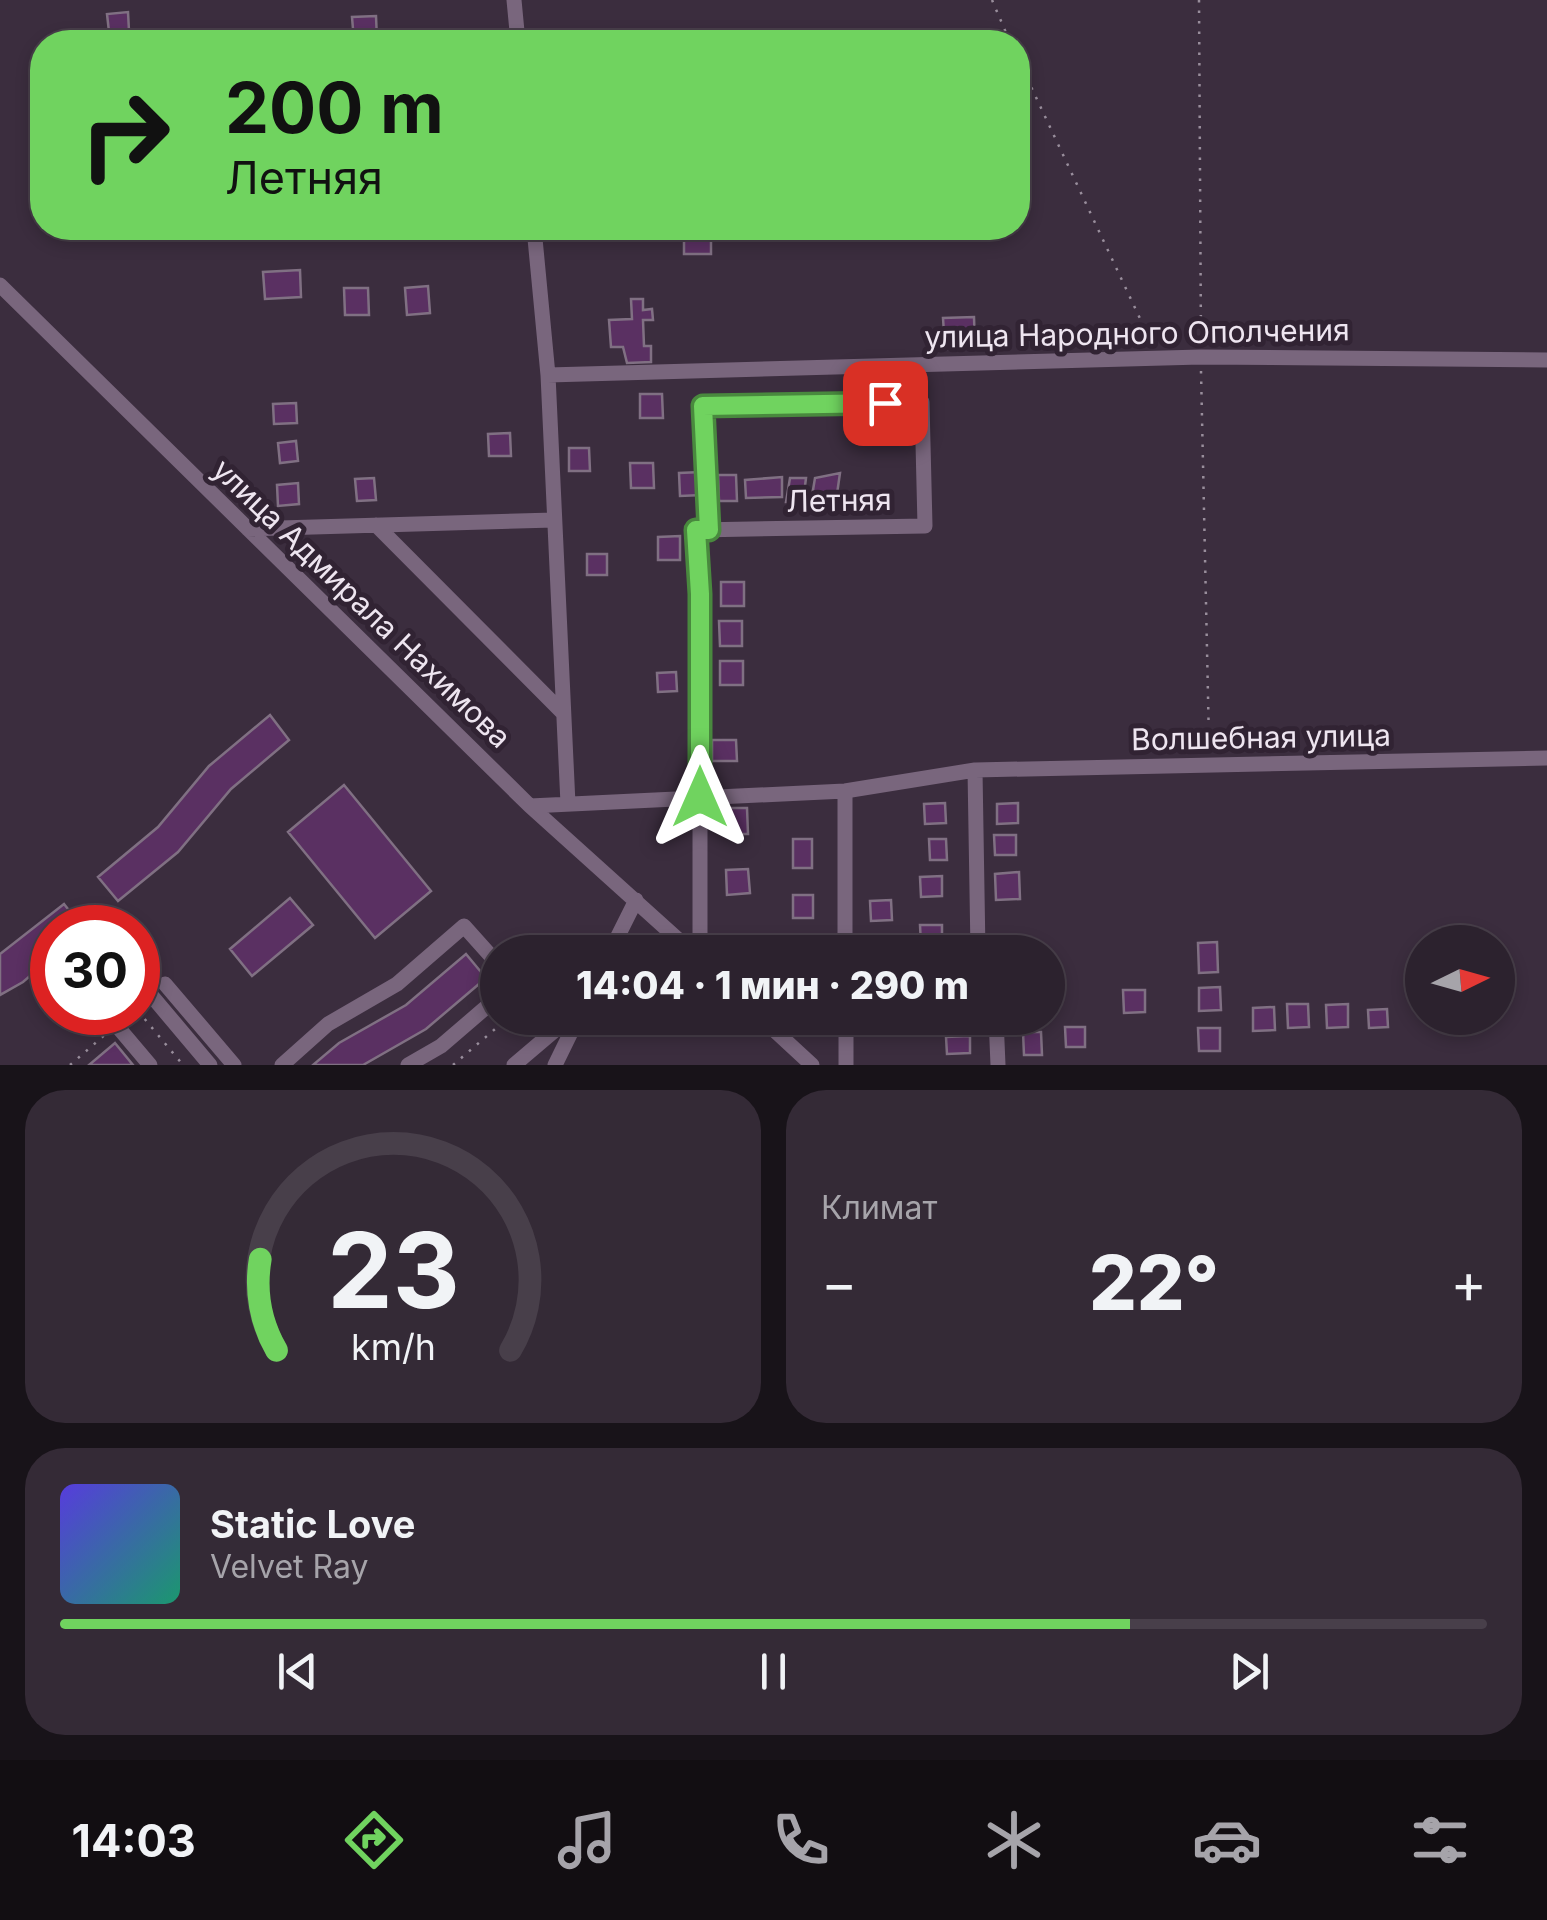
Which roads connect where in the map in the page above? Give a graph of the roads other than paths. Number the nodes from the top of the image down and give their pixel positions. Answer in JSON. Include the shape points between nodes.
{"nodes":[{"id":1,"x":514,"y":0,"type":"edge"},
{"id":2,"x":517,"y":30,"type":"edge"},
{"id":3,"x":535,"y":240,"type":"edge"},
{"id":4,"x":0,"y":285,"type":"edge"},
{"id":5,"x":1547,"y":360,"type":"edge"},
{"id":6,"x":548,"y":375,"type":"junction"},
{"id":7,"x":554,"y":520,"type":"junction"},
{"id":8,"x":376,"y":526,"type":"junction"},
{"id":9,"x":248,"y":529,"type":"junction"},
{"id":10,"x":709,"y":530,"type":"junction"},
{"id":11,"x":563,"y":713,"type":"junction"},
{"id":12,"x":1547,"y":758,"type":"edge"},
{"id":13,"x":975,"y":770,"type":"junction"},
{"id":14,"x":845,"y":791,"type":"junction"},
{"id":15,"x":700,"y":797,"type":"junction"},
{"id":16,"x":568,"y":804,"type":"junction"},
{"id":17,"x":530,"y":806,"type":"junction"},
{"id":18,"x":636,"y":900,"type":"junction"},
{"id":19,"x":618,"y":935,"type":"edge"},
{"id":20,"x":674,"y":935,"type":"edge"},
{"id":21,"x":700,"y":935,"type":"edge"},
{"id":22,"x":846,"y":935,"type":"edge"},
{"id":23,"x":978,"y":935,"type":"edge"},
{"id":24,"x":480,"y":944,"type":"edge"},
{"id":25,"x":165,"y":984,"type":"dead end"},
{"id":26,"x":160,"y":1006,"type":"edge"},
{"id":27,"x":480,"y":1012,"type":"edge"},
{"id":28,"x":120,"y":1035,"type":"edge"},
{"id":29,"x":549,"y":1035,"type":"edge"},
{"id":30,"x":554,"y":1035,"type":"edge"},
{"id":31,"x":780,"y":1035,"type":"edge"},
{"id":32,"x":846,"y":1035,"type":"edge"},
{"id":33,"x":998,"y":1035,"type":"edge"},
{"id":34,"x":150,"y":1065,"type":"edge"},
{"id":35,"x":210,"y":1065,"type":"edge"},
{"id":36,"x":234,"y":1065,"type":"edge"},
{"id":37,"x":282,"y":1065,"type":"edge"},
{"id":38,"x":408,"y":1065,"type":"edge"},
{"id":39,"x":514,"y":1065,"type":"edge"},
{"id":40,"x":555,"y":1065,"type":"edge"},
{"id":41,"x":812,"y":1065,"type":"edge"},
{"id":42,"x":846,"y":1065,"type":"edge"},
{"id":43,"x":998,"y":1065,"type":"edge"}],
"edges":[{"from":1,"to":2,"type":"street"},
{"from":3,"to":6,"type":"street"},
{"from":4,"to":9,"type":"street","name":"улица Адмирала Нахимова"},
{"from":5,"to":6,"type":"street","name":"улица Народного Ополчения","via":[[1201,356]]},
{"from":6,"to":7,"type":"street"},
{"from":7,"to":8,"type":"street"},
{"from":7,"to":11,"type":"street"},
{"from":8,"to":9,"type":"street"},
{"from":8,"to":11,"type":"street"},
{"from":9,"to":17,"type":"street","name":"улица Адмирала Нахимова"},
{"from":10,"to":10,"type":"street","name":"Летняя","via":[[925,526],[922,402],[703,406]]},
{"from":10,"to":15,"type":"street","name":"Летняя","via":[[696,530]]},
{"from":11,"to":16,"type":"street"},
{"from":12,"to":13,"type":"street","name":"Волшебная улица"},
{"from":13,"to":14,"type":"street","name":"Волшебная улица"},
{"from":13,"to":23,"type":"street"},
{"from":14,"to":15,"type":"street","name":"Волшебная улица"},
{"from":14,"to":22,"type":"street"},
{"from":15,"to":16,"type":"street","name":"Волшебная улица"},
{"from":15,"to":21,"type":"street","name":"Летняя"},
{"from":16,"to":17,"type":"street","name":"Волшебная улица"},
{"from":17,"to":18,"type":"street","name":"улица Адмирала Нахимова"},
{"from":18,"to":19,"type":"street"},
{"from":18,"to":20,"type":"street","name":"улица Адмирала Нахимова"},
{"from":24,"to":37,"type":"street","via":[[464,926],[397,984],[328,1024]]},
{"from":25,"to":36,"type":"street"},
{"from":26,"to":35,"type":"street"},
{"from":27,"to":38,"type":"street"},
{"from":28,"to":34,"type":"street"},
{"from":29,"to":39,"type":"street"},
{"from":30,"to":40,"type":"street"},
{"from":31,"to":41,"type":"street"},
{"from":32,"to":42,"type":"street"},
{"from":33,"to":43,"type":"street"}]}
